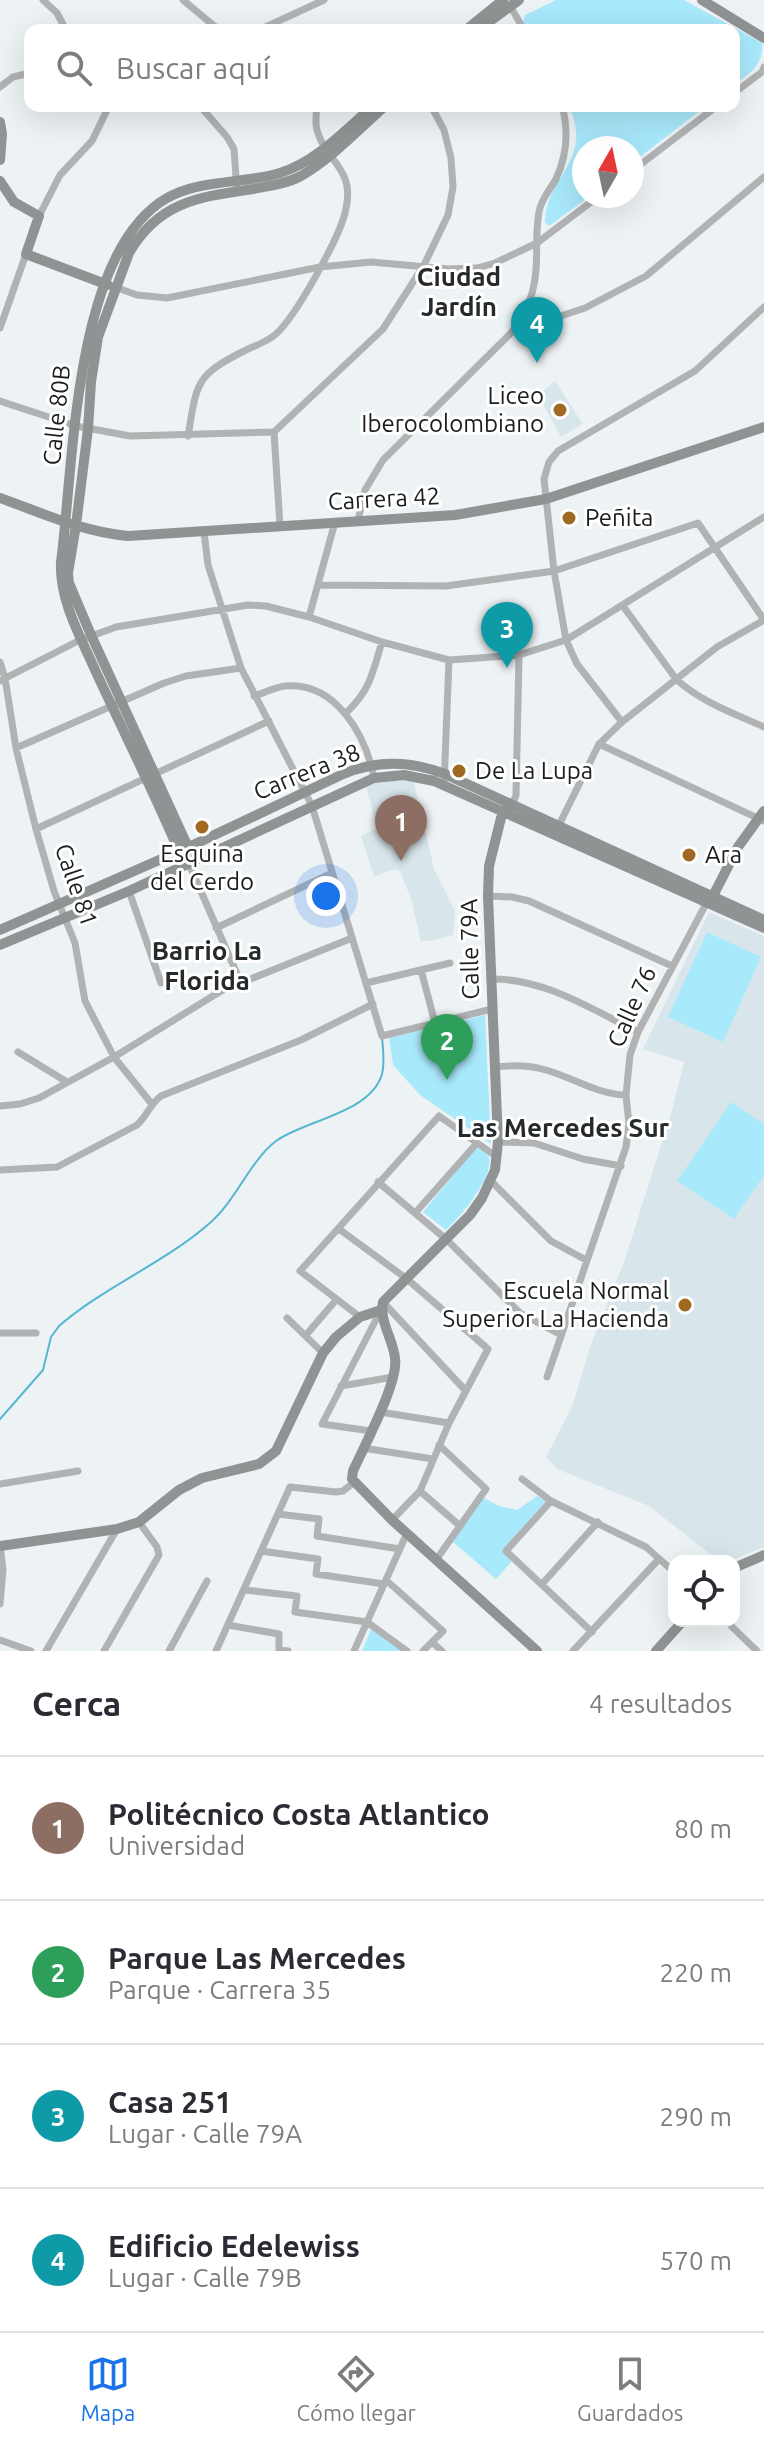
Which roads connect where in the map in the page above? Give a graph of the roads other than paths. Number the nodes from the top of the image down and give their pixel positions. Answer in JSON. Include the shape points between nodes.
{"nodes":[{"id":1,"x":43,"y":0,"type":"edge"},
{"id":2,"x":183,"y":0,"type":"edge"},
{"id":3,"x":324,"y":0,"type":"edge"},
{"id":4,"x":702,"y":0,"type":"edge"},
{"id":5,"x":510,"y":1,"type":"edge"},
{"id":6,"x":714,"y":4,"type":"edge"},
{"id":7,"x":63,"y":24,"type":"edge"},
{"id":8,"x":212,"y":24,"type":"edge"},
{"id":9,"x":272,"y":24,"type":"edge"},
{"id":10,"x":475,"y":24,"type":"edge"},
{"id":11,"x":485,"y":24,"type":"edge"},
{"id":12,"x":521,"y":24,"type":"edge"},
{"id":13,"x":764,"y":38,"type":"edge"},
{"id":14,"x":764,"y":67,"type":"edge"},
{"id":15,"x":24,"y":74,"type":"edge"},
{"id":16,"x":0,"y":87,"type":"edge"},
{"id":17,"x":740,"y":88,"type":"edge"},
{"id":18,"x":106,"y":112,"type":"edge"},
{"id":19,"x":205,"y":112,"type":"edge"},
{"id":20,"x":317,"y":112,"type":"edge"},
{"id":21,"x":367,"y":112,"type":"edge"},
{"id":22,"x":377,"y":112,"type":"edge"},
{"id":23,"x":434,"y":112,"type":"edge"},
{"id":24,"x":564,"y":112,"type":"edge"},
{"id":25,"x":709,"y":112,"type":"edge"},
{"id":26,"x":0,"y":122,"type":"edge"},
{"id":27,"x":328,"y":150,"type":"junction"},
{"id":28,"x":0,"y":160,"type":"edge"},
{"id":29,"x":644,"y":162,"type":"edge"},
{"id":30,"x":764,"y":177,"type":"edge"},
{"id":31,"x":0,"y":181,"type":"edge"},
{"id":32,"x":237,"y":186,"type":"junction"},
{"id":33,"x":583,"y":208,"type":"edge"},
{"id":34,"x":39,"y":216,"type":"junction"},
{"id":35,"x":537,"y":243,"type":"junction"},
{"id":36,"x":26,"y":254,"type":"junction"},
{"id":37,"x":424,"y":265,"type":"junction"},
{"id":38,"x":320,"y":267,"type":"junction"},
{"id":39,"x":110,"y":286,"type":"junction"},
{"id":40,"x":764,"y":307,"type":"edge"},
{"id":41,"x":0,"y":328,"type":"edge"},
{"id":42,"x":512,"y":332,"type":"junction"},
{"id":43,"x":0,"y":401,"type":"edge"},
{"id":44,"x":76,"y":426,"type":"junction"},
{"id":45,"x":764,"y":427,"type":"edge"},
{"id":46,"x":88,"y":429,"type":"junction"},
{"id":47,"x":274,"y":432,"type":"junction"},
{"id":48,"x":188,"y":436,"type":"junction"},
{"id":49,"x":0,"y":498,"type":"edge"},
{"id":50,"x":546,"y":499,"type":"junction"},
{"id":51,"x":764,"y":517,"type":"edge"},
{"id":52,"x":358,"y":520,"type":"junction"},
{"id":53,"x":335,"y":522,"type":"junction"},
{"id":54,"x":71,"y":524,"type":"junction"},
{"id":55,"x":280,"y":526,"type":"junction"},
{"id":56,"x":204,"y":532,"type":"junction"},
{"id":57,"x":713,"y":547,"type":"junction"},
{"id":58,"x":554,"y":571,"type":"junction"},
{"id":59,"x":319,"y":585,"type":"junction"},
{"id":60,"x":623,"y":606,"type":"junction"},
{"id":61,"x":220,"y":610,"type":"junction"},
{"id":62,"x":309,"y":617,"type":"junction"},
{"id":63,"x":764,"y":620,"type":"edge"},
{"id":64,"x":86,"y":637,"type":"junction"},
{"id":65,"x":566,"y":640,"type":"junction"},
{"id":66,"x":382,"y":642,"type":"junction"},
{"id":67,"x":519,"y":655,"type":"junction"},
{"id":68,"x":449,"y":660,"type":"junction"},
{"id":69,"x":0,"y":662,"type":"edge"},
{"id":70,"x":241,"y":668,"type":"junction"},
{"id":71,"x":3,"y":679,"type":"edge"},
{"id":72,"x":676,"y":679,"type":"junction"},
{"id":73,"x":254,"y":696,"type":"junction"},
{"id":74,"x":116,"y":703,"type":"junction"},
{"id":75,"x":346,"y":713,"type":"junction"},
{"id":76,"x":269,"y":721,"type":"junction"},
{"id":77,"x":622,"y":722,"type":"junction"},
{"id":78,"x":764,"y":727,"type":"edge"},
{"id":79,"x":599,"y":744,"type":"junction"},
{"id":80,"x":16,"y":748,"type":"junction"},
{"id":81,"x":372,"y":765,"type":"junction"},
{"id":82,"x":151,"y":775,"type":"junction"},
{"id":83,"x":374,"y":778,"type":"junction"},
{"id":84,"x":445,"y":780,"type":"junction"},
{"id":85,"x":304,"y":791,"type":"junction"},
{"id":86,"x":312,"y":806,"type":"junction"},
{"id":87,"x":508,"y":809,"type":"junction"},
{"id":88,"x":762,"y":817,"type":"edge"},
{"id":89,"x":558,"y":827,"type":"junction"},
{"id":90,"x":36,"y":829,"type":"junction"},
{"id":91,"x":184,"y":849,"type":"junction"},
{"id":92,"x":189,"y":864,"type":"junction"},
{"id":93,"x":332,"y":873,"type":"junction"},
{"id":94,"x":129,"y":891,"type":"junction"},
{"id":95,"x":488,"y":896,"type":"junction"},
{"id":96,"x":709,"y":899,"type":"junction"},
{"id":97,"x":59,"y":903,"type":"junction"},
{"id":98,"x":65,"y":919,"type":"junction"},
{"id":99,"x":764,"y":920,"type":"edge"},
{"id":100,"x":216,"y":928,"type":"junction"},
{"id":101,"x":764,"y":928,"type":"edge"},
{"id":102,"x":0,"y":930,"type":"edge"},
{"id":103,"x":352,"y":938,"type":"junction"},
{"id":104,"x":0,"y":945,"type":"edge"},
{"id":105,"x":450,"y":963,"type":"dead end"},
{"id":106,"x":672,"y":966,"type":"junction"},
{"id":107,"x":421,"y":970,"type":"junction"},
{"id":108,"x":490,"y":979,"type":"junction"},
{"id":109,"x":161,"y":983,"type":"dead end"},
{"id":110,"x":241,"y":983,"type":"junction"},
{"id":111,"x":366,"y":983,"type":"junction"},
{"id":112,"x":373,"y":1004,"type":"junction"},
{"id":113,"x":492,"y":1009,"type":"junction"},
{"id":114,"x":435,"y":1023,"type":"junction"},
{"id":115,"x":638,"y":1032,"type":"junction"},
{"id":116,"x":18,"y":1052,"type":"dead end"},
{"id":117,"x":114,"y":1057,"type":"junction"},
{"id":118,"x":494,"y":1067,"type":"junction"},
{"id":119,"x":67,"y":1082,"type":"junction"},
{"id":120,"x":626,"y":1095,"type":"junction"},
{"id":121,"x":151,"y":1103,"type":"junction"},
{"id":122,"x":0,"y":1106,"type":"edge"},
{"id":123,"x":498,"y":1142,"type":"junction"},
{"id":124,"x":477,"y":1143,"type":"junction"},
{"id":125,"x":498,"y":1158,"type":"junction"},
{"id":126,"x":621,"y":1166,"type":"junction"},
{"id":127,"x":0,"y":1170,"type":"edge"},
{"id":128,"x":491,"y":1181,"type":"junction"},
{"id":129,"x":378,"y":1182,"type":"junction"},
{"id":130,"x":416,"y":1212,"type":"junction"},
{"id":131,"x":339,"y":1229,"type":"junction"},
{"id":132,"x":447,"y":1240,"type":"junction"},
{"id":133,"x":586,"y":1260,"type":"junction"},
{"id":134,"x":407,"y":1279,"type":"junction"},
{"id":135,"x":336,"y":1300,"type":"junction"},
{"id":136,"x":382,"y":1306,"type":"junction"},
{"id":137,"x":360,"y":1317,"type":"junction"},
{"id":138,"x":287,"y":1318,"type":"dead end"},
{"id":139,"x":0,"y":1333,"type":"edge"},
{"id":140,"x":36,"y":1333,"type":"dead end"},
{"id":141,"x":306,"y":1335,"type":"junction"},
{"id":142,"x":561,"y":1335,"type":"junction"},
{"id":143,"x":323,"y":1353,"type":"junction"},
{"id":144,"x":393,"y":1377,"type":"junction"},
{"id":145,"x":547,"y":1377,"type":"dead end"},
{"id":146,"x":341,"y":1386,"type":"junction"},
{"id":147,"x":465,"y":1390,"type":"junction"},
{"id":148,"x":380,"y":1412,"type":"junction"},
{"id":149,"x":449,"y":1423,"type":"junction"},
{"id":150,"x":371,"y":1431,"type":"junction"},
{"id":151,"x":439,"y":1445,"type":"junction"},
{"id":152,"x":363,"y":1448,"type":"junction"},
{"id":153,"x":433,"y":1459,"type":"junction"},
{"id":154,"x":78,"y":1471,"type":"dead end"},
{"id":155,"x":522,"y":1479,"type":"dead end"},
{"id":156,"x":353,"y":1483,"type":"junction"},
{"id":157,"x":0,"y":1484,"type":"edge"},
{"id":158,"x":420,"y":1491,"type":"junction"},
{"id":159,"x":551,"y":1501,"type":"junction"},
{"id":160,"x":278,"y":1514,"type":"junction"},
{"id":161,"x":392,"y":1520,"type":"junction"},
{"id":162,"x":139,"y":1522,"type":"junction"},
{"id":163,"x":598,"y":1522,"type":"junction"},
{"id":164,"x":460,"y":1526,"type":"junction"},
{"id":165,"x":117,"y":1529,"type":"junction"},
{"id":166,"x":407,"y":1533,"type":"junction"},
{"id":167,"x":0,"y":1546,"type":"edge"},
{"id":168,"x":400,"y":1549,"type":"junction"},
{"id":169,"x":261,"y":1551,"type":"junction"},
{"id":170,"x":764,"y":1555,"type":"edge"},
{"id":171,"x":659,"y":1559,"type":"junction"},
{"id":172,"x":436,"y":1560,"type":"junction"},
{"id":173,"x":740,"y":1565,"type":"edge"},
{"id":174,"x":668,"y":1567,"type":"edge"},
{"id":175,"x":207,"y":1581,"type":"dead end"},
{"id":176,"x":385,"y":1582,"type":"junction"},
{"id":177,"x":542,"y":1584,"type":"junction"},
{"id":178,"x":245,"y":1590,"type":"junction"},
{"id":179,"x":0,"y":1604,"type":"edge"},
{"id":180,"x":367,"y":1622,"type":"junction"},
{"id":181,"x":228,"y":1625,"type":"junction"},
{"id":182,"x":678,"y":1627,"type":"edge"},
{"id":183,"x":732,"y":1627,"type":"edge"},
{"id":184,"x":592,"y":1632,"type":"junction"},
{"id":185,"x":0,"y":1640,"type":"edge"},
{"id":186,"x":432,"y":1642,"type":"junction"},
{"id":187,"x":764,"y":1646,"type":"edge"},
{"id":188,"x":279,"y":1650,"type":"edge"},
{"id":189,"x":31,"y":1651,"type":"edge"},
{"id":190,"x":46,"y":1651,"type":"edge"},
{"id":191,"x":104,"y":1651,"type":"edge"},
{"id":192,"x":169,"y":1651,"type":"edge"},
{"id":193,"x":216,"y":1651,"type":"edge"},
{"id":194,"x":288,"y":1651,"type":"edge"},
{"id":195,"x":354,"y":1651,"type":"edge"},
{"id":196,"x":407,"y":1651,"type":"edge"},
{"id":197,"x":423,"y":1651,"type":"edge"},
{"id":198,"x":442,"y":1651,"type":"edge"},
{"id":199,"x":537,"y":1651,"type":"edge"},
{"id":200,"x":573,"y":1651,"type":"edge"},
{"id":201,"x":656,"y":1651,"type":"edge"},
{"id":202,"x":758,"y":1651,"type":"edge"}],
"edges":[{"from":1,"to":7,"type":"street"},
{"from":2,"to":8,"type":"street"},
{"from":3,"to":9,"type":"street"},
{"from":4,"to":6,"type":"main road"},
{"from":5,"to":10,"type":"main road"},
{"from":5,"to":11,"type":"main road"},
{"from":5,"to":12,"type":"street"},
{"from":6,"to":13,"type":"main road"},
{"from":14,"to":17,"type":"street"},
{"from":15,"to":16,"type":"street"},
{"from":18,"to":34,"type":"street","via":[[92,141],[60,175]]},
{"from":19,"to":32,"type":"street","via":[[234,149]]},
{"from":20,"to":27,"type":"street","via":[[317,130]]},
{"from":21,"to":27,"type":"main road","name":"Calle 80B"},
{"from":22,"to":27,"type":"main road","name":"Calle 80B"},
{"from":23,"to":37,"type":"street","via":[[451,158],[453,187],[448,215]]},
{"from":24,"to":35,"type":"street","via":[[566,147],[541,204]]},
{"from":25,"to":29,"type":"street"},
{"from":26,"to":28,"type":"main road"},
{"from":27,"to":32,"type":"main road","name":"Calle 80B","via":[[279,174]]},
{"from":27,"to":38,"type":"street","via":[[347,185],[347,200]]},
{"from":30,"to":42,"type":"street","via":[[646,276],[585,308]]},
{"from":31,"to":34,"type":"main road","via":[[14,202]]},
{"from":32,"to":39,"type":"main road","name":"Calle 80B","via":[[203,187],[169,197],[146,213],[127,236]]},
{"from":33,"to":35,"type":"street"},
{"from":34,"to":36,"type":"main road"},
{"from":35,"to":37,"type":"street","via":[[477,268]]},
{"from":35,"to":42,"type":"street","via":[[532,296]]},
{"from":36,"to":39,"type":"main road"},
{"from":36,"to":41,"type":"street"},
{"from":37,"to":38,"type":"street","via":[[371,262]]},
{"from":37,"to":47,"type":"street","via":[[383,329]]},
{"from":38,"to":39,"type":"street","via":[[167,298]]},
{"from":38,"to":48,"type":"street","via":[[274,336],[207,372],[195,392]]},
{"from":39,"to":44,"type":"main road","name":"Calle 80B","via":[[88,333]]},
{"from":39,"to":46,"type":"main road","name":"Calle 80B","via":[[91,382]]},
{"from":40,"to":50,"type":"street","via":[[695,371],[558,451],[544,479]]},
{"from":42,"to":52,"type":"street","via":[[383,460],[365,490]]},
{"from":43,"to":44,"type":"street"},
{"from":44,"to":46,"type":"street"},
{"from":44,"to":54,"type":"main road","name":"Calle 80B"},
{"from":45,"to":50,"type":"main road","name":"Carrera 42"},
{"from":46,"to":48,"type":"street","via":[[130,436]]},
{"from":46,"to":54,"type":"main road","name":"Calle 80B"},
{"from":47,"to":48,"type":"street"},
{"from":47,"to":55,"type":"street"},
{"from":49,"to":54,"type":"main road","name":"Carrera 42"},
{"from":50,"to":52,"type":"main road","name":"Carrera 42","via":[[455,515]]},
{"from":50,"to":58,"type":"street"},
{"from":51,"to":57,"type":"street"},
{"from":52,"to":53,"type":"main road","name":"Carrera 42"},
{"from":53,"to":55,"type":"main road","name":"Carrera 42"},
{"from":53,"to":59,"type":"street"},
{"from":54,"to":56,"type":"main road","name":"Carrera 42","via":[[110,535]]},
{"from":54,"to":64,"type":"main road","name":"Calle 80B","via":[[61,581]]},
{"from":55,"to":56,"type":"main road","name":"Carrera 42"},
{"from":56,"to":61,"type":"street"},
{"from":57,"to":58,"type":"street","via":[[698,523]]},
{"from":57,"to":60,"type":"street"},
{"from":57,"to":63,"type":"street"},
{"from":58,"to":59,"type":"street","via":[[446,586]]},
{"from":58,"to":65,"type":"street"},
{"from":59,"to":62,"type":"street"},
{"from":60,"to":65,"type":"street"},
{"from":60,"to":72,"type":"street"},
{"from":61,"to":62,"type":"street","via":[[257,605]]},
{"from":61,"to":64,"type":"street"},
{"from":61,"to":70,"type":"street"},
{"from":62,"to":66,"type":"street"},
{"from":63,"to":72,"type":"street"},
{"from":64,"to":71,"type":"street"},
{"from":64,"to":74,"type":"main road","name":"Calle 80B"},
{"from":65,"to":67,"type":"street"},
{"from":65,"to":77,"type":"street","via":[[577,664]]},
{"from":66,"to":68,"type":"street"},
{"from":66,"to":75,"type":"street","via":[[363,697]]},
{"from":67,"to":68,"type":"street"},
{"from":67,"to":87,"type":"street","name":"Calle 79A","via":[[516,795]]},
{"from":68,"to":84,"type":"street"},
{"from":69,"to":71,"type":"street","name":"Calle 81"},
{"from":70,"to":73,"type":"street"},
{"from":70,"to":74,"type":"street","via":[[186,676]]},
{"from":71,"to":80,"type":"street","name":"Calle 81"},
{"from":72,"to":77,"type":"street"},
{"from":72,"to":78,"type":"street","via":[[701,699]]},
{"from":73,"to":75,"type":"street","via":[[284,686],[311,689]]},
{"from":73,"to":76,"type":"street"},
{"from":74,"to":80,"type":"street"},
{"from":74,"to":82,"type":"main road","name":"Calle 80B"},
{"from":75,"to":81,"type":"street"},
{"from":76,"to":82,"type":"street"},
{"from":76,"to":85,"type":"street"},
{"from":77,"to":79,"type":"street"},
{"from":79,"to":88,"type":"street"},
{"from":79,"to":89,"type":"street"},
{"from":80,"to":90,"type":"street","name":"Calle 81"},
{"from":81,"to":83,"type":"street"},
{"from":81,"to":84,"type":"main road","name":"Carrera 38","via":[[404,764]]},
{"from":81,"to":85,"type":"main road","name":"Carrera 38"},
{"from":82,"to":90,"type":"street"},
{"from":82,"to":91,"type":"main road","name":"Calle 80B"},
{"from":83,"to":84,"type":"main road","name":"Carrera 38"},
{"from":83,"to":86,"type":"main road","name":"Carrera 38"},
{"from":84,"to":87,"type":"main road","name":"Carrera 38"},
{"from":85,"to":86,"type":"street"},
{"from":85,"to":91,"type":"main road","name":"Carrera 38"},
{"from":86,"to":92,"type":"main road","name":"Carrera 38"},
{"from":86,"to":93,"type":"street"},
{"from":87,"to":89,"type":"main road","name":"Carrera 38"},
{"from":87,"to":95,"type":"main road","name":"Calle 79A","via":[[489,866]]},
{"from":87,"to":96,"type":"main road","name":"Carrera 38"},
{"from":88,"to":96,"type":"main road","name":"Calle 76"},
{"from":89,"to":96,"type":"main road","name":"Carrera 38"},
{"from":90,"to":97,"type":"street","name":"Calle 81"},
{"from":91,"to":92,"type":"main road","name":"Calle 80B"},
{"from":91,"to":97,"type":"main road","name":"Carrera 38"},
{"from":92,"to":94,"type":"main road","name":"Carrera 38"},
{"from":92,"to":100,"type":"street","name":"Calle 80B"},
{"from":93,"to":100,"type":"street"},
{"from":93,"to":103,"type":"street"},
{"from":94,"to":98,"type":"main road","name":"Carrera 38"},
{"from":94,"to":109,"type":"street"},
{"from":95,"to":106,"type":"street","via":[[529,901]]},
{"from":95,"to":108,"type":"main road","name":"Calle 79A"},
{"from":96,"to":99,"type":"main road","name":"Carrera 38"},
{"from":96,"to":101,"type":"main road","name":"Carrera 38"},
{"from":96,"to":106,"type":"street","name":"Calle 76"},
{"from":97,"to":98,"type":"street","name":"Calle 81"},
{"from":97,"to":102,"type":"main road","name":"Carrera 38"},
{"from":98,"to":104,"type":"main road","name":"Carrera 38"},
{"from":98,"to":117,"type":"street","name":"Calle 81","via":[[75,943],[85,1001]]},
{"from":100,"to":110,"type":"street","name":"Calle 80B"},
{"from":103,"to":110,"type":"street"},
{"from":103,"to":111,"type":"street"},
{"from":105,"to":107,"type":"street"},
{"from":106,"to":115,"type":"street","name":"Calle 76"},
{"from":107,"to":111,"type":"street"},
{"from":107,"to":114,"type":"street"},
{"from":108,"to":113,"type":"main road","name":"Calle 79A"},
{"from":108,"to":115,"type":"street","via":[[536,984]]},
{"from":110,"to":117,"type":"street"},
{"from":111,"to":112,"type":"street"},
{"from":112,"to":114,"type":"street","via":[[382,1036]]},
{"from":112,"to":121,"type":"street"},
{"from":113,"to":114,"type":"street"},
{"from":113,"to":118,"type":"main road","name":"Calle 79A"},
{"from":115,"to":120,"type":"street","name":"Calle 76"},
{"from":116,"to":119,"type":"street"},
{"from":117,"to":119,"type":"street"},
{"from":117,"to":121,"type":"street","name":"Calle 81"},
{"from":118,"to":120,"type":"street","via":[[534,1067],[598,1091]]},
{"from":118,"to":123,"type":"main road","name":"Calle 79A"},
{"from":119,"to":122,"type":"street","via":[[39,1098]]},
{"from":120,"to":126,"type":"street","name":"Calle 76","via":[[629,1124]]},
{"from":121,"to":127,"type":"street","via":[[137,1125],[57,1167]]},
{"from":123,"to":125,"type":"main road","name":"Calle 79A"},
{"from":123,"to":126,"type":"street","via":[[534,1143]]},
{"from":124,"to":125,"type":"street"},
{"from":124,"to":129,"type":"street","via":[[439,1116]]},
{"from":124,"to":130,"type":"street"},
{"from":125,"to":128,"type":"main road","name":"Calle 79A"},
{"from":126,"to":133,"type":"street","name":"Calle 76"},
{"from":128,"to":132,"type":"main road","name":"Calle 79A"},
{"from":128,"to":133,"type":"street","via":[[551,1241]]},
{"from":129,"to":130,"type":"street"},
{"from":129,"to":131,"type":"street"},
{"from":130,"to":132,"type":"street"},
{"from":131,"to":134,"type":"street"},
{"from":131,"to":135,"type":"street","via":[[300,1271]]},
{"from":132,"to":134,"type":"main road","name":"Calle 79A"},
{"from":132,"to":142,"type":"street","via":[[520,1313]]},
{"from":133,"to":142,"type":"street","name":"Calle 76"},
{"from":134,"to":136,"type":"main road","name":"Calle 79A"},
{"from":134,"to":147,"type":"street","via":[[488,1349]]},
{"from":135,"to":137,"type":"street"},
{"from":135,"to":141,"type":"street"},
{"from":136,"to":137,"type":"main road"},
{"from":136,"to":144,"type":"main road","via":[[396,1360]]},
{"from":136,"to":146,"type":"street"},
{"from":136,"to":147,"type":"street"},
{"from":137,"to":143,"type":"main road"},
{"from":138,"to":141,"type":"street"},
{"from":139,"to":140,"type":"street"},
{"from":141,"to":143,"type":"street"},
{"from":142,"to":145,"type":"street","name":"Calle 76"},
{"from":143,"to":162,"type":"main road","via":[[276,1451],[259,1464],[202,1478]]},
{"from":144,"to":146,"type":"street"},
{"from":144,"to":148,"type":"main road"},
{"from":146,"to":150,"type":"street","via":[[322,1424]]},
{"from":147,"to":149,"type":"street"},
{"from":148,"to":149,"type":"street"},
{"from":148,"to":150,"type":"main road"},
{"from":149,"to":151,"type":"street"},
{"from":150,"to":152,"type":"main road"},
{"from":151,"to":153,"type":"street"},
{"from":151,"to":164,"type":"street","via":[[486,1489]]},
{"from":152,"to":153,"type":"street"},
{"from":152,"to":156,"type":"main road"},
{"from":153,"to":158,"type":"street"},
{"from":154,"to":157,"type":"street"},
{"from":155,"to":159,"type":"street"},
{"from":156,"to":160,"type":"street","via":[[336,1492],[290,1487]]},
{"from":156,"to":161,"type":"main road"},
{"from":158,"to":161,"type":"street"},
{"from":158,"to":164,"type":"street"},
{"from":159,"to":163,"type":"street"},
{"from":159,"to":177,"type":"street","via":[[506,1551]]},
{"from":160,"to":168,"type":"street","via":[[319,1519],[317,1536]]},
{"from":160,"to":169,"type":"street"},
{"from":161,"to":166,"type":"main road"},
{"from":162,"to":165,"type":"main road"},
{"from":162,"to":191,"type":"street","via":[[159,1555]]},
{"from":163,"to":171,"type":"street"},
{"from":163,"to":177,"type":"street"},
{"from":164,"to":172,"type":"street"},
{"from":165,"to":167,"type":"main road"},
{"from":165,"to":190,"type":"street"},
{"from":166,"to":168,"type":"street"},
{"from":166,"to":172,"type":"main road"},
{"from":167,"to":179,"type":"street"},
{"from":168,"to":176,"type":"street"},
{"from":169,"to":176,"type":"street","via":[[318,1559],[316,1574]]},
{"from":169,"to":178,"type":"street"},
{"from":170,"to":173,"type":"main road"},
{"from":171,"to":174,"type":"street"},
{"from":171,"to":184,"type":"street"},
{"from":172,"to":199,"type":"main road"},
{"from":175,"to":192,"type":"street"},
{"from":176,"to":180,"type":"street"},
{"from":176,"to":186,"type":"street","via":[[443,1631]]},
{"from":177,"to":184,"type":"street"},
{"from":178,"to":180,"type":"street","via":[[297,1596],[295,1612]]},
{"from":178,"to":181,"type":"street"},
{"from":180,"to":195,"type":"street"},
{"from":180,"to":196,"type":"street"},
{"from":181,"to":188,"type":"street","via":[[279,1634]]},
{"from":181,"to":193,"type":"street"},
{"from":182,"to":201,"type":"main road"},
{"from":183,"to":202,"type":"street"},
{"from":184,"to":200,"type":"street"},
{"from":185,"to":189,"type":"street"},
{"from":186,"to":197,"type":"street"},
{"from":186,"to":198,"type":"street"},
{"from":187,"to":202,"type":"street"},
{"from":188,"to":194,"type":"street"}]}
